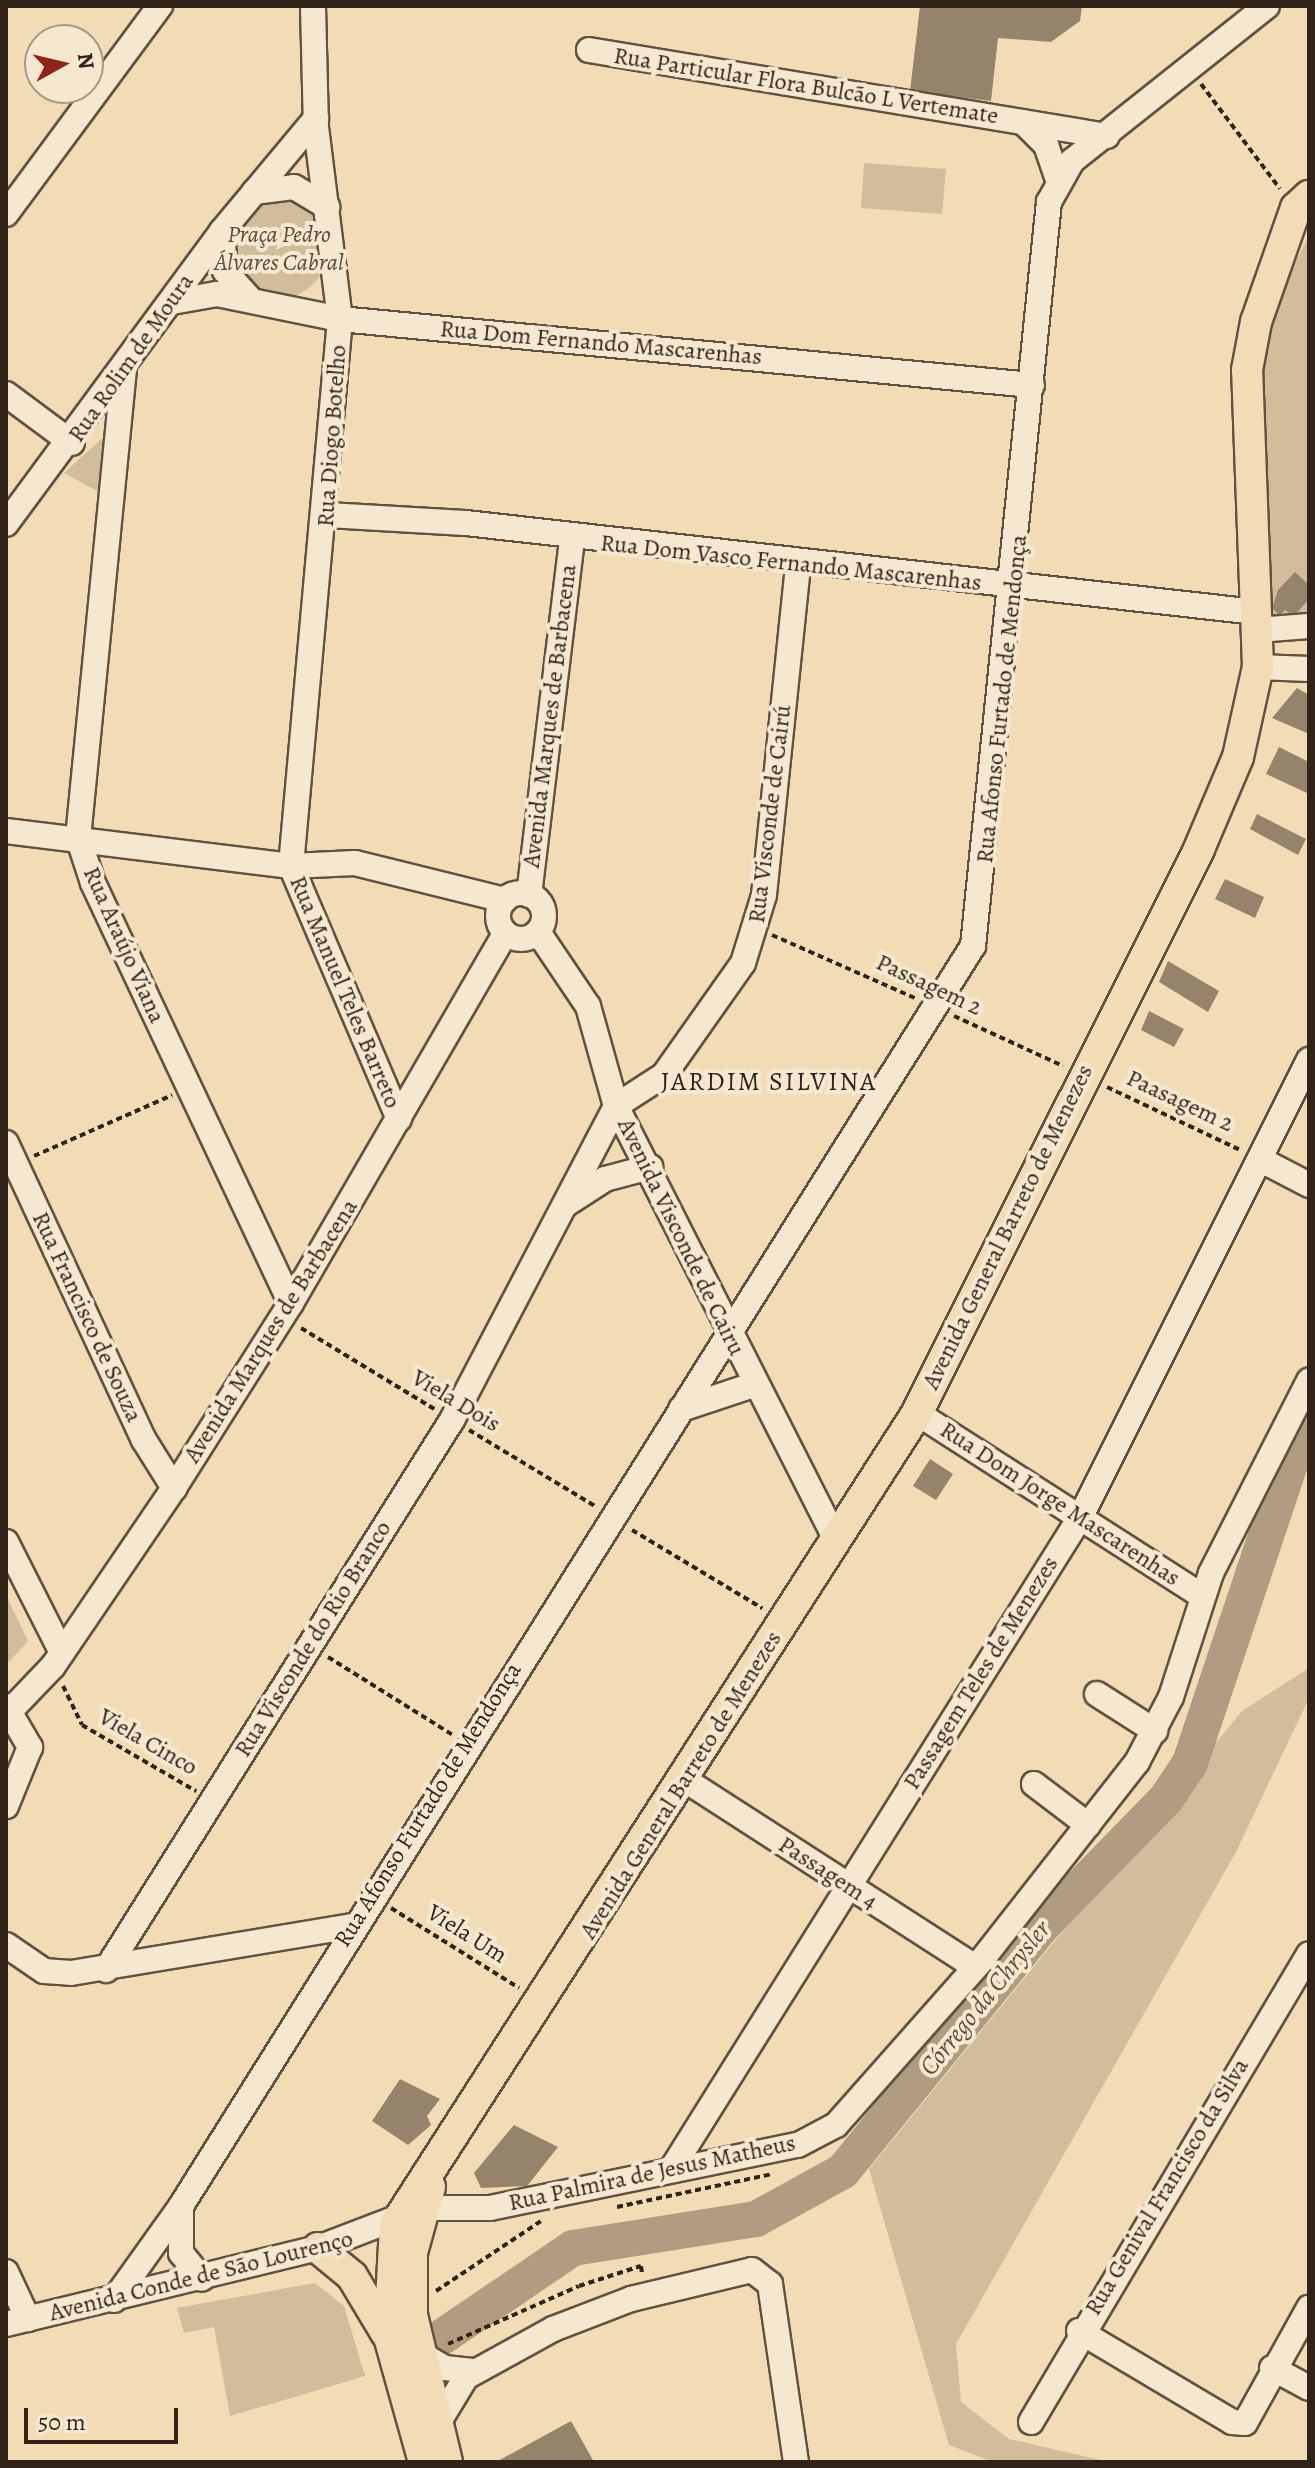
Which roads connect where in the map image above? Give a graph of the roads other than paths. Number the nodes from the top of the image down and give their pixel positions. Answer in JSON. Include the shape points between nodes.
{"nodes":[{"id":1,"x":160,"y":6,"type":"edge"},
{"id":2,"x":313,"y":6,"type":"edge"},
{"id":3,"x":1258,"y":8,"type":"edge"},
{"id":4,"x":589,"y":50,"type":"dead end"},
{"id":5,"x":316,"y":118,"type":"junction"},
{"id":6,"x":1023,"y":122,"type":"junction"},
{"id":7,"x":1107,"y":136,"type":"junction"},
{"id":8,"x":1058,"y":179,"type":"junction"},
{"id":9,"x":254,"y":192,"type":"junction"},
{"id":10,"x":1303,"y":202,"type":"edge"},
{"id":11,"x":327,"y":207,"type":"junction"},
{"id":12,"x":6,"y":214,"type":"edge"},
{"id":13,"x":222,"y":231,"type":"junction"},
{"id":14,"x":336,"y":273,"type":"junction"},
{"id":15,"x":252,"y":301,"type":"junction"},
{"id":16,"x":172,"y":302,"type":"junction"},
{"id":17,"x":287,"y":308,"type":"junction"},
{"id":18,"x":340,"y":319,"type":"junction"},
{"id":19,"x":124,"y":369,"type":"junction"},
{"id":20,"x":1032,"y":385,"type":"junction"},
{"id":21,"x":6,"y":394,"type":"edge"},
{"id":22,"x":72,"y":443,"type":"junction"},
{"id":23,"x":327,"y":515,"type":"junction"},
{"id":24,"x":6,"y":524,"type":"edge"},
{"id":25,"x":572,"y":538,"type":"junction"},
{"id":26,"x":798,"y":564,"type":"junction"},
{"id":27,"x":1013,"y":588,"type":"junction"},
{"id":28,"x":1256,"y":621,"type":"junction"},
{"id":29,"x":1309,"y":626,"type":"edge"},
{"id":30,"x":1258,"y":667,"type":"junction"},
{"id":31,"x":1309,"y":669,"type":"edge"},
{"id":32,"x":6,"y":831,"type":"edge"},
{"id":33,"x":78,"y":837,"type":"junction"},
{"id":34,"x":300,"y":864,"type":"junction"},
{"id":35,"x":529,"y":895,"type":"junction"},
{"id":36,"x":504,"y":900,"type":"junction"},
{"id":37,"x":538,"y":932,"type":"junction"},
{"id":38,"x":505,"y":934,"type":"junction"},
{"id":39,"x":1309,"y":1060,"type":"edge"},
{"id":40,"x":616,"y":1106,"type":"junction"},
{"id":41,"x":399,"y":1119,"type":"junction"},
{"id":42,"x":11,"y":1154,"type":"edge"},
{"id":43,"x":1261,"y":1160,"type":"junction"},
{"id":44,"x":650,"y":1167,"type":"junction"},
{"id":45,"x":1309,"y":1185,"type":"edge"},
{"id":46,"x":563,"y":1207,"type":"junction"},
{"id":47,"x":287,"y":1310,"type":"junction"},
{"id":48,"x":730,"y":1334,"type":"junction"},
{"id":49,"x":1309,"y":1381,"type":"edge"},
{"id":50,"x":753,"y":1385,"type":"junction"},
{"id":51,"x":681,"y":1409,"type":"junction"},
{"id":52,"x":917,"y":1413,"type":"junction"},
{"id":53,"x":174,"y":1488,"type":"junction"},
{"id":54,"x":1081,"y":1516,"type":"junction"},
{"id":55,"x":836,"y":1540,"type":"junction"},
{"id":56,"x":6,"y":1542,"type":"edge"},
{"id":57,"x":1202,"y":1596,"type":"junction"},
{"id":58,"x":58,"y":1660,"type":"junction"},
{"id":59,"x":1097,"y":1694,"type":"dead end"},
{"id":60,"x":8,"y":1708,"type":"edge"},
{"id":61,"x":1155,"y":1731,"type":"junction"},
{"id":62,"x":682,"y":1778,"type":"junction"},
{"id":63,"x":1034,"y":1784,"type":"dead end"},
{"id":64,"x":6,"y":1806,"type":"edge"},
{"id":65,"x":1088,"y":1825,"type":"junction"},
{"id":66,"x":848,"y":1885,"type":"junction"},
{"id":67,"x":353,"y":1926,"type":"junction"},
{"id":68,"x":6,"y":1945,"type":"edge"},
{"id":69,"x":1309,"y":1954,"type":"edge"},
{"id":70,"x":975,"y":1967,"type":"junction"},
{"id":71,"x":106,"y":1970,"type":"junction"},
{"id":72,"x":437,"y":2166,"type":"junction"},
{"id":73,"x":671,"y":2170,"type":"junction"},
{"id":74,"x":181,"y":2206,"type":"junction"},
{"id":75,"x":423,"y":2208,"type":"junction"},
{"id":76,"x":395,"y":2225,"type":"junction"},
{"id":77,"x":318,"y":2248,"type":"junction"},
{"id":78,"x":6,"y":2272,"type":"edge"},
{"id":79,"x":202,"y":2279,"type":"junction"},
{"id":80,"x":114,"y":2300,"type":"junction"},
{"id":81,"x":1309,"y":2308,"type":"edge"},
{"id":82,"x":17,"y":2322,"type":"edge"},
{"id":83,"x":1079,"y":2331,"type":"junction"},
{"id":84,"x":389,"y":2337,"type":"junction"},
{"id":85,"x":429,"y":2348,"type":"junction"},
{"id":86,"x":1272,"y":2368,"type":"junction"},
{"id":87,"x":475,"y":2371,"type":"junction"},
{"id":88,"x":1309,"y":2388,"type":"edge"},
{"id":89,"x":1031,"y":2422,"type":"dead end"},
{"id":90,"x":435,"y":2428,"type":"junction"},
{"id":91,"x":424,"y":2462,"type":"edge"},
{"id":92,"x":447,"y":2462,"type":"edge"},
{"id":93,"x":796,"y":2462,"type":"edge"}],
"edges":[{"from":1,"to":12,"type":"street"},
{"from":2,"to":5,"type":"street","name":"Rua Diogo Botelho"},
{"from":3,"to":7,"type":"street"},
{"from":4,"to":6,"type":"street","name":"Rua Particular Flora Bulcão L Vertemate"},
{"from":5,"to":9,"type":"street","name":"Rua Rolim de Moura"},
{"from":5,"to":11,"type":"street","name":"Rua Diogo Botelho"},
{"from":6,"to":7,"type":"street","name":"Rua Particular Flora Bulcão L Vertemate"},
{"from":6,"to":8,"type":"street","name":"Rua Particular Flora Bulcão L Vertemate","via":[[1046,145]]},
{"from":7,"to":8,"type":"street"},
{"from":8,"to":20,"type":"street","name":"Rua Afonso Furtado de Mendonça","via":[[1045,234]]},
{"from":9,"to":11,"type":"street","via":[[294,187]]},
{"from":9,"to":13,"type":"street","name":"Rua Rolim de Moura"},
{"from":10,"to":28,"type":"main road","name":"Avenida General Barreto de Menezes","via":[[1256,322],[1247,370]]},
{"from":11,"to":14,"type":"street","name":"Rua Diogo Botelho"},
{"from":13,"to":15,"type":"street","via":[[225,271]]},
{"from":13,"to":16,"type":"street","name":"Rua Rolim de Moura"},
{"from":14,"to":17,"type":"street","via":[[310,301]]},
{"from":14,"to":18,"type":"street","name":"Rua Diogo Botelho"},
{"from":15,"to":16,"type":"street","name":"Rua Dom Fernando Mascarenhas","via":[[210,293]]},
{"from":15,"to":17,"type":"street","name":"Rua Dom Fernando Mascarenhas"},
{"from":16,"to":19,"type":"street","name":"Rua Rolim de Moura"},
{"from":17,"to":18,"type":"street","name":"Rua Dom Fernando Mascarenhas"},
{"from":18,"to":20,"type":"street","name":"Rua Dom Fernando Mascarenhas"},
{"from":18,"to":23,"type":"street","name":"Rua Diogo Botelho"},
{"from":19,"to":22,"type":"street","name":"Rua Rolim de Moura"},
{"from":19,"to":33,"type":"street","name":"Rua Araújo Viana"},
{"from":20,"to":27,"type":"street","name":"Rua Afonso Furtado de Mendonça"},
{"from":21,"to":22,"type":"street"},
{"from":22,"to":24,"type":"street","name":"Rua Rolim de Moura"},
{"from":23,"to":25,"type":"street","name":"Rua Dom Vasco Fernando Mascarenhas"},
{"from":23,"to":34,"type":"street","name":"Rua Diogo Botelho"},
{"from":25,"to":26,"type":"street","name":"Rua Dom Vasco Fernando Mascarenhas"},
{"from":25,"to":35,"type":"street","name":"Avenida Marques de Barbacena"},
{"from":26,"to":27,"type":"street","name":"Rua Dom Vasco Fernando Mascarenhas"},
{"from":26,"to":40,"type":"street","name":"Rua Visconde de Cairú","via":[[758,932],[664,1075]]},
{"from":27,"to":28,"type":"street","name":"Rua Dom Vasco Fernando Mascarenhas"},
{"from":27,"to":48,"type":"street","name":"Rua Afonso Furtado de Mendonça","via":[[981,912],[973,946]]},
{"from":28,"to":29,"type":"street","name":"Rua Dom Vasco Fernando Mascarenhas"},
{"from":28,"to":30,"type":"main road","name":"Avenida General Barreto de Menezes"},
{"from":30,"to":31,"type":"street"},
{"from":30,"to":52,"type":"main road","name":"Avenida General Barreto de Menezes","via":[[1246,728],[1215,811]]},
{"from":32,"to":33,"type":"street"},
{"from":33,"to":34,"type":"street"},
{"from":33,"to":47,"type":"street","name":"Rua Araújo Viana"},
{"from":34,"to":36,"type":"street","via":[[344,873],[385,870]]},
{"from":34,"to":41,"type":"street","name":"Rua Manuel Teles Barreto"},
{"from":35,"to":36,"type":"street"},
{"from":35,"to":37,"type":"street","via":[[544,914]]},
{"from":36,"to":38,"type":"street","via":[[498,913]]},
{"from":37,"to":38,"type":"street","via":[[519,940]]},
{"from":37,"to":40,"type":"street","name":"Avenida Visconde de Cairu","via":[[588,1006]]},
{"from":38,"to":41,"type":"street","name":"Avenida Marques de Barbacena"},
{"from":39,"to":43,"type":"street","name":"Passagem Teles de Menezes"},
{"from":40,"to":44,"type":"street","name":"Avenida Visconde de Cairu"},
{"from":40,"to":46,"type":"street","name":"Rua Visconde do Rio Branco"},
{"from":41,"to":47,"type":"street","name":"Avenida Marques de Barbacena"},
{"from":42,"to":53,"type":"street","name":"Rua Francisco de Souza","via":[[144,1440]]},
{"from":43,"to":45,"type":"street"},
{"from":43,"to":54,"type":"street","name":"Passagem Teles de Menezes"},
{"from":44,"to":46,"type":"street","name":"Rua Visconde do Rio Branco","via":[[605,1179]]},
{"from":44,"to":48,"type":"street","name":"Avenida Visconde de Cairu"},
{"from":46,"to":71,"type":"street","name":"Rua Visconde do Rio Branco","via":[[452,1420]]},
{"from":47,"to":53,"type":"street","name":"Avenida Marques de Barbacena"},
{"from":48,"to":50,"type":"street","name":"Avenida Visconde de Cairu"},
{"from":48,"to":51,"type":"street","name":"Rua Afonso Furtado de Mendonça"},
{"from":49,"to":57,"type":"street","name":"Rua Palmira de Jesus Matheus"},
{"from":50,"to":51,"type":"street"},
{"from":50,"to":55,"type":"street","name":"Avenida Visconde de Cairu"},
{"from":51,"to":67,"type":"street","name":"Rua Afonso Furtado de Mendonça"},
{"from":52,"to":54,"type":"street","name":"Rua Dom Jorge Mascarenhas"},
{"from":52,"to":55,"type":"main road","name":"Avenida General Barreto de Menezes"},
{"from":53,"to":58,"type":"street","name":"Avenida Marques de Barbacena"},
{"from":54,"to":57,"type":"street","name":"Rua Dom Jorge Mascarenhas"},
{"from":54,"to":66,"type":"street","name":"Passagem Teles de Menezes"},
{"from":55,"to":62,"type":"main road","name":"Avenida General Barreto de Menezes"},
{"from":56,"to":58,"type":"street"},
{"from":57,"to":61,"type":"street","name":"Rua Palmira de Jesus Matheus"},
{"from":58,"to":60,"type":"street","name":"Avenida Marques de Barbacena"},
{"from":59,"to":61,"type":"street"},
{"from":60,"to":64,"type":"street","via":[[30,1747]]},
{"from":61,"to":65,"type":"street","name":"Rua Palmira de Jesus Matheus"},
{"from":62,"to":66,"type":"street","name":"Passagem 4"},
{"from":62,"to":72,"type":"main road","name":"Avenida General Barreto de Menezes"},
{"from":63,"to":65,"type":"street"},
{"from":65,"to":70,"type":"street","name":"Rua Palmira de Jesus Matheus"},
{"from":66,"to":70,"type":"street","name":"Passagem 4"},
{"from":66,"to":73,"type":"street","name":"Passagem Teles de Menezes"},
{"from":67,"to":71,"type":"street"},
{"from":67,"to":74,"type":"street","name":"Rua Afonso Furtado de Mendonça"},
{"from":68,"to":71,"type":"street","via":[[44,1971]]},
{"from":69,"to":83,"type":"street","name":"Rua Genival Francisco da Silva"},
{"from":70,"to":73,"type":"street","name":"Rua Palmira de Jesus Matheus","via":[[836,2125],[798,2145]]},
{"from":72,"to":75,"type":"main road"},
{"from":72,"to":76,"type":"main road"},
{"from":73,"to":75,"type":"street","name":"Rua Palmira de Jesus Matheus","via":[[490,2208]]},
{"from":74,"to":79,"type":"street","via":[[181,2253]]},
{"from":74,"to":80,"type":"street","name":"Rua Afonso Furtado de Mendonça"},
{"from":75,"to":76,"type":"street"},
{"from":75,"to":85,"type":"main road","via":[[411,2277]]},
{"from":76,"to":77,"type":"street","name":"Avenida Conde de São Lourenço"},
{"from":76,"to":84,"type":"main road"},
{"from":77,"to":79,"type":"street","name":"Avenida Conde de São Lourenço"},
{"from":77,"to":84,"type":"main road","via":[[352,2276]]},
{"from":78,"to":82,"type":"street"},
{"from":79,"to":80,"type":"street","name":"Avenida Conde de São Lourenço"},
{"from":80,"to":82,"type":"street","name":"Avenida Conde de São Lourenço"},
{"from":81,"to":86,"type":"street"},
{"from":83,"to":86,"type":"street","via":[[1232,2422],[1245,2423]]},
{"from":83,"to":89,"type":"street","name":"Rua Genival Francisco da Silva"},
{"from":84,"to":91,"type":"main road"},
{"from":85,"to":87,"type":"street","via":[[445,2368]]},
{"from":85,"to":90,"type":"main road"},
{"from":86,"to":88,"type":"street"},
{"from":87,"to":90,"type":"street","via":[[453,2390]]},
{"from":87,"to":93,"type":"street","via":[[565,2324],[647,2295],[743,2272],[767,2277]]},
{"from":90,"to":92,"type":"main road"}]}
